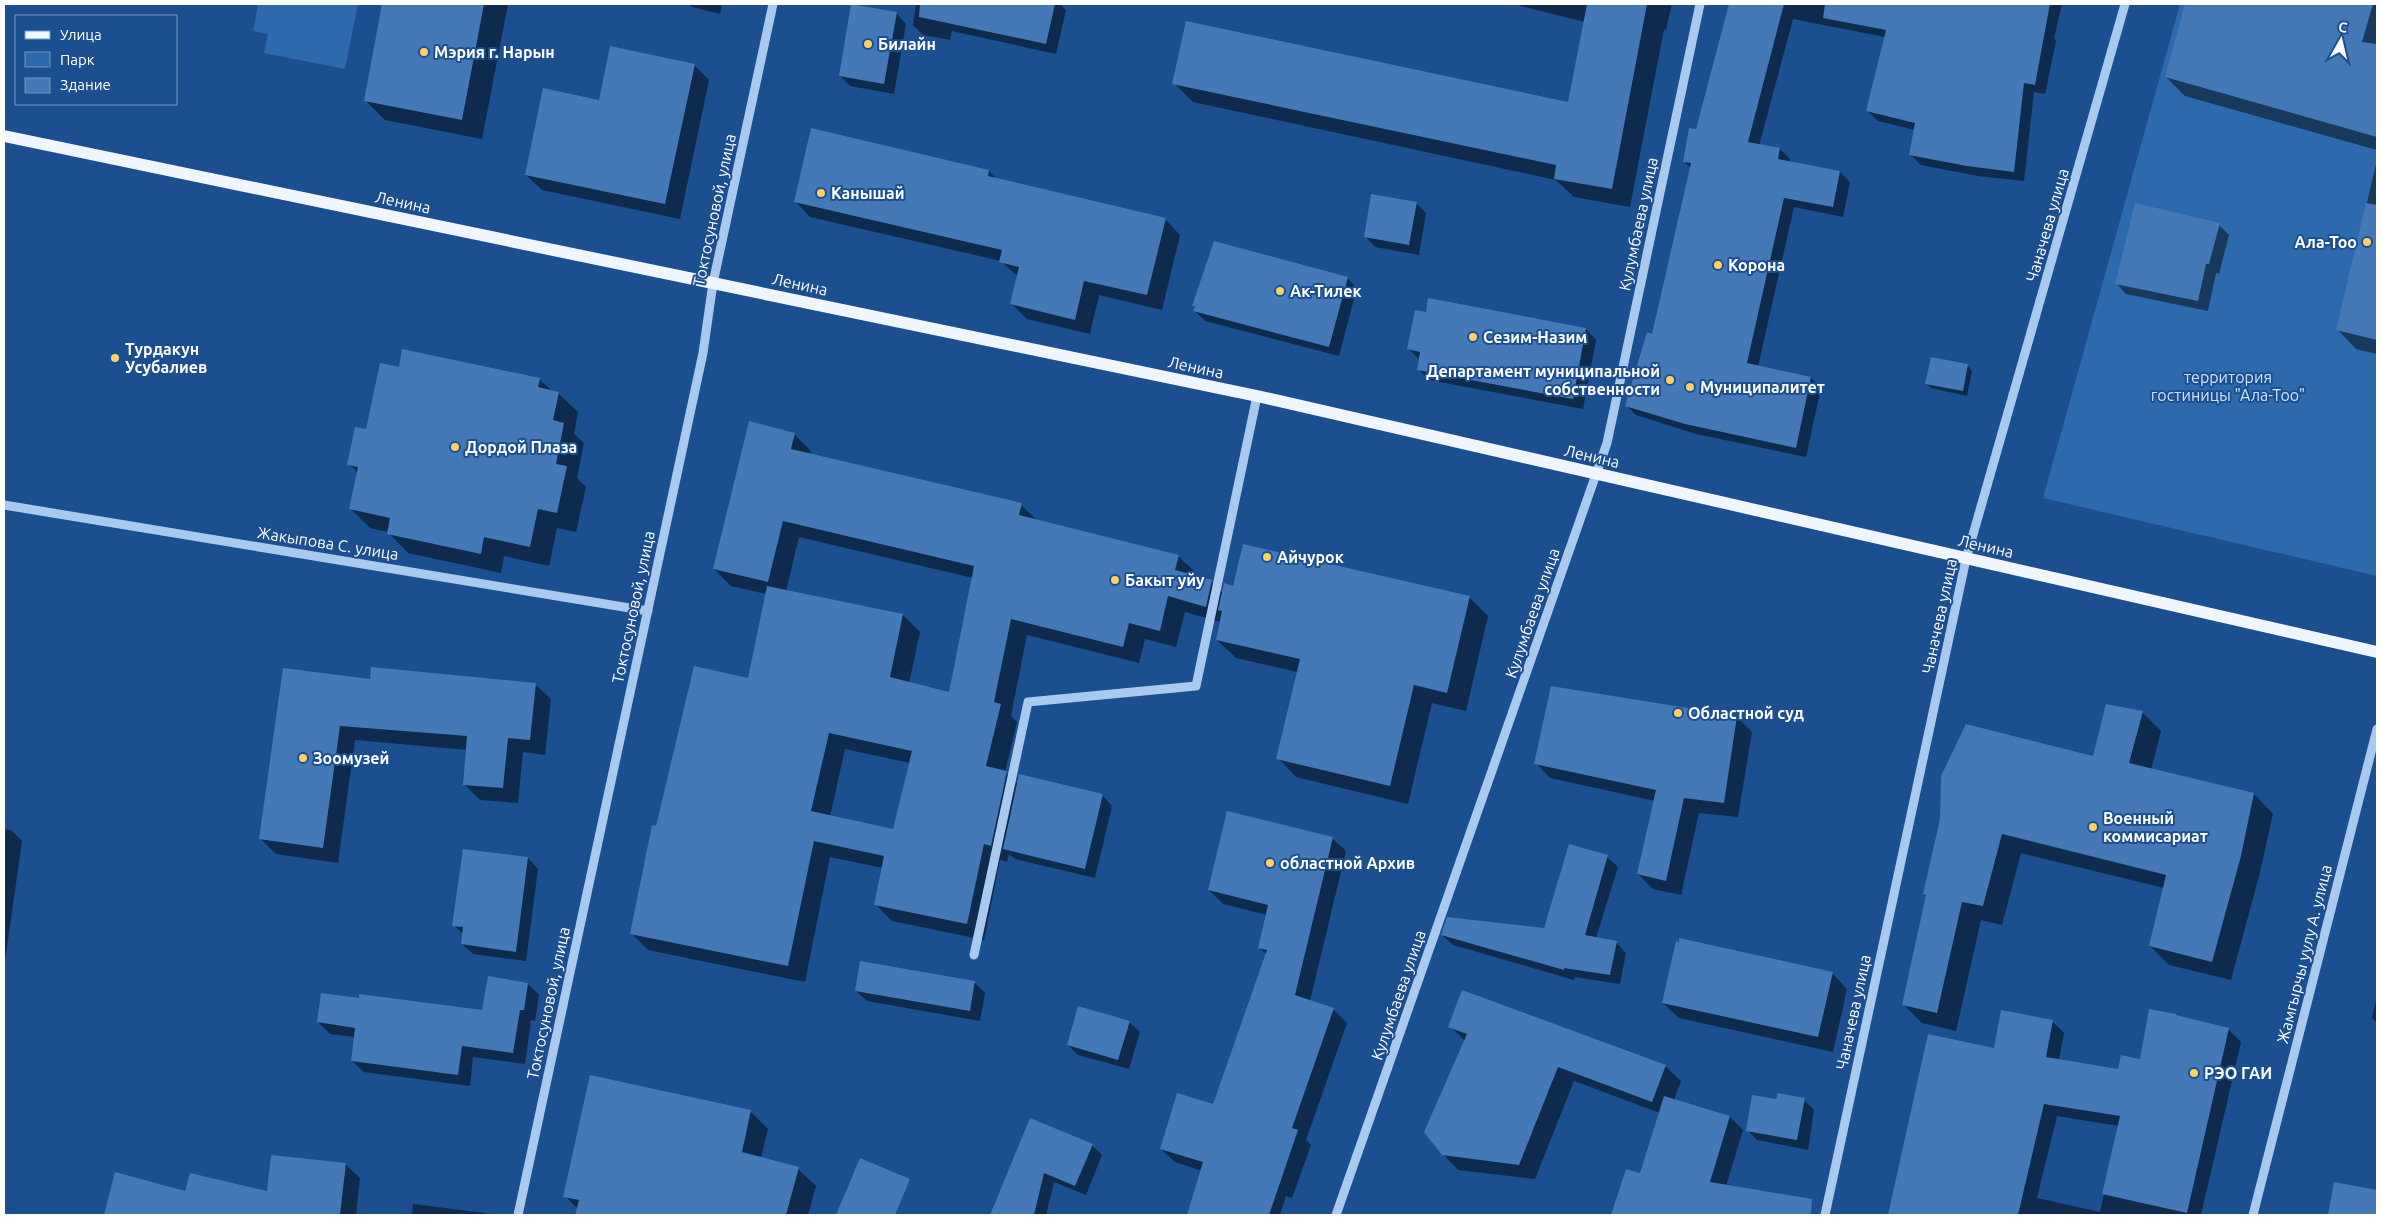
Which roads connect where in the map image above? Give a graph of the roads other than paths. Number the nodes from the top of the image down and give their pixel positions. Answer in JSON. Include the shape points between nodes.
{"nodes":[{"id":1,"x":773,"y":4,"type":"edge"},
{"id":2,"x":1700,"y":4,"type":"edge"},
{"id":3,"x":2125,"y":4,"type":"edge"},
{"id":4,"x":4,"y":136,"type":"edge"},
{"id":5,"x":713,"y":283,"type":"junction"},
{"id":6,"x":1257,"y":396,"type":"junction"},
{"id":7,"x":1597,"y":474,"type":"junction"},
{"id":8,"x":4,"y":505,"type":"edge"},
{"id":9,"x":1966,"y":558,"type":"junction"},
{"id":10,"x":648,"y":611,"type":"junction"},
{"id":11,"x":2377,"y":652,"type":"edge"},
{"id":12,"x":2377,"y":729,"type":"edge"},
{"id":13,"x":974,"y":954,"type":"dead end"},
{"id":14,"x":518,"y":1215,"type":"edge"},
{"id":15,"x":1336,"y":1215,"type":"edge"},
{"id":16,"x":1825,"y":1215,"type":"edge"},
{"id":17,"x":2253,"y":1215,"type":"edge"}],
"edges":[{"from":1,"to":5,"type":"street","name":"Токтосуновой, улица"},
{"from":2,"to":7,"type":"street","name":"Кулумбаева улица","via":[[1607,443]]},
{"from":3,"to":9,"type":"street","name":"Чаначева улица"},
{"from":4,"to":5,"type":"main road","name":"Ленина"},
{"from":5,"to":6,"type":"main road","name":"Ленина"},
{"from":5,"to":10,"type":"street","name":"Токтосуновой, улица","via":[[703,353]]},
{"from":6,"to":7,"type":"main road","name":"Ленина"},
{"from":6,"to":13,"type":"street","via":[[1196,686],[1028,702]]},
{"from":7,"to":9,"type":"main road","name":"Ленина"},
{"from":7,"to":15,"type":"street","name":"Кулумбаева улица"},
{"from":8,"to":10,"type":"street","name":"Жакыпова С. улица"},
{"from":9,"to":11,"type":"main road","name":"Ленина"},
{"from":9,"to":16,"type":"street","name":"Чаначева улица"},
{"from":10,"to":14,"type":"street","name":"Токтосуновой, улица"},
{"from":12,"to":17,"type":"street","name":"Жамгырчы уулу А. улица"}]}
